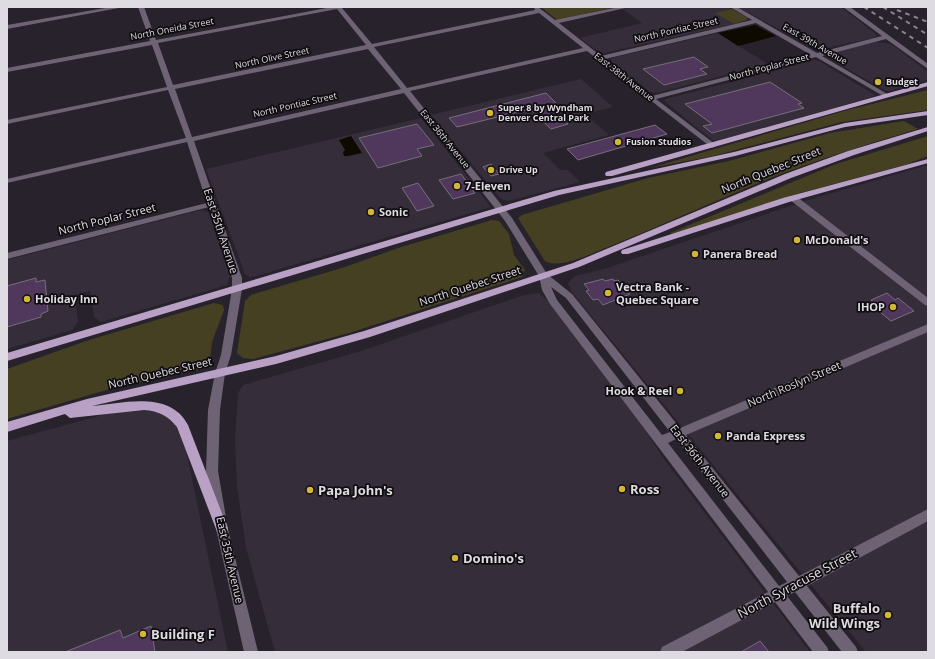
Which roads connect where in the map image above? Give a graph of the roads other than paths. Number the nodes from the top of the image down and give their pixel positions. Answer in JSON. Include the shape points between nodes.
{"nodes":[{"id":1,"x":121,"y":7,"type":"edge"},
{"id":2,"x":141,"y":7,"type":"edge"},
{"id":3,"x":339,"y":7,"type":"edge"},
{"id":4,"x":627,"y":7,"type":"edge"},
{"id":5,"x":733,"y":7,"type":"edge"},
{"id":6,"x":846,"y":7,"type":"edge"},
{"id":7,"x":538,"y":9,"type":"edge"},
{"id":8,"x":757,"y":21,"type":"junction"},
{"id":9,"x":554,"y":22,"type":"junction"},
{"id":10,"x":7,"y":27,"type":"edge"},
{"id":11,"x":887,"y":37,"type":"junction"},
{"id":12,"x":154,"y":42,"type":"junction"},
{"id":13,"x":370,"y":46,"type":"junction"},
{"id":14,"x":588,"y":49,"type":"junction"},
{"id":15,"x":816,"y":55,"type":"junction"},
{"id":16,"x":600,"y":58,"type":"junction"},
{"id":17,"x":928,"y":67,"type":"edge"},
{"id":18,"x":7,"y":70,"type":"edge"},
{"id":19,"x":928,"y":84,"type":"edge"},
{"id":20,"x":171,"y":88,"type":"junction"},
{"id":21,"x":405,"y":90,"type":"junction"},
{"id":22,"x":887,"y":96,"type":"junction"},
{"id":23,"x":650,"y":98,"type":"junction"},
{"id":24,"x":928,"y":113,"type":"edge"},
{"id":25,"x":7,"y":122,"type":"edge"},
{"id":26,"x":928,"y":130,"type":"edge"},
{"id":27,"x":190,"y":140,"type":"junction"},
{"id":28,"x":712,"y":146,"type":"junction"},
{"id":29,"x":928,"y":161,"type":"edge"},
{"id":30,"x":7,"y":181,"type":"edge"},
{"id":31,"x":557,"y":194,"type":"junction"},
{"id":32,"x":793,"y":198,"type":"junction"},
{"id":33,"x":212,"y":204,"type":"junction"},
{"id":34,"x":501,"y":209,"type":"junction"},
{"id":35,"x":7,"y":256,"type":"edge"},
{"id":36,"x":576,"y":265,"type":"junction"},
{"id":37,"x":544,"y":276,"type":"junction"},
{"id":38,"x":237,"y":289,"type":"junction"},
{"id":39,"x":928,"y":303,"type":"edge"},
{"id":40,"x":928,"y":328,"type":"edge"},
{"id":41,"x":7,"y":357,"type":"edge"},
{"id":42,"x":220,"y":373,"type":"junction"},
{"id":43,"x":44,"y":415,"type":"junction"},
{"id":44,"x":7,"y":427,"type":"edge"},
{"id":45,"x":678,"y":433,"type":"junction"},
{"id":46,"x":660,"y":441,"type":"junction"},
{"id":47,"x":928,"y":515,"type":"edge"},
{"id":48,"x":222,"y":529,"type":"junction"},
{"id":49,"x":797,"y":584,"type":"junction"},
{"id":50,"x":777,"y":594,"type":"junction"},
{"id":51,"x":251,"y":652,"type":"edge"},
{"id":52,"x":667,"y":652,"type":"edge"},
{"id":53,"x":822,"y":652,"type":"edge"},
{"id":54,"x":851,"y":652,"type":"edge"}],
"edges":[{"from":1,"to":10,"type":"street"},
{"from":2,"to":12,"type":"street","name":"East 35th Avenue"},
{"from":3,"to":12,"type":"street","name":"North Oneida Street"},
{"from":3,"to":13,"type":"street","name":"East 36th Avenue"},
{"from":4,"to":9,"type":"street"},
{"from":5,"to":8,"type":"street","name":"East 39th Avenue"},
{"from":6,"to":11,"type":"street"},
{"from":7,"to":9,"type":"street","name":"East 38th Avenue"},
{"from":7,"to":13,"type":"street","name":"North Olive Street"},
{"from":8,"to":15,"type":"street","name":"East 39th Avenue"},
{"from":8,"to":16,"type":"street","name":"North Pontiac Street"},
{"from":9,"to":14,"type":"street","name":"East 38th Avenue"},
{"from":11,"to":15,"type":"street","name":"North Poplar Street"},
{"from":11,"to":17,"type":"street"},
{"from":12,"to":18,"type":"street","name":"North Oneida Street"},
{"from":12,"to":20,"type":"street","name":"East 35th Avenue"},
{"from":13,"to":20,"type":"street","name":"North Olive Street"},
{"from":13,"to":21,"type":"street","name":"East 36th Avenue"},
{"from":14,"to":16,"type":"street","name":"East 38th Avenue"},
{"from":14,"to":21,"type":"street","name":"North Pontiac Street"},
{"from":15,"to":22,"type":"street","name":"East 39th Avenue"},
{"from":15,"to":23,"type":"street","name":"North Poplar Street"},
{"from":16,"to":23,"type":"street","name":"East 38th Avenue"},
{"from":19,"to":22,"type":"main road"},
{"from":20,"to":25,"type":"street","name":"North Olive Street"},
{"from":20,"to":27,"type":"street","name":"East 35th Avenue"},
{"from":21,"to":27,"type":"street","name":"North Pontiac Street"},
{"from":21,"to":34,"type":"street","name":"East 36th Avenue"},
{"from":22,"to":28,"type":"main road"},
{"from":23,"to":28,"type":"street","name":"East 38th Avenue"},
{"from":24,"to":31,"type":"main road","name":"North Quebec Street","via":[[845,125],[735,154]]},
{"from":26,"to":36,"type":"main road","name":"North Quebec Street","via":[[851,153],[788,176]]},
{"from":27,"to":30,"type":"street","name":"North Pontiac Street"},
{"from":27,"to":33,"type":"street","name":"East 35th Avenue"},
{"from":28,"to":31,"type":"main road","via":[[585,181]]},
{"from":29,"to":32,"type":"main road"},
{"from":31,"to":34,"type":"main road","name":"North Quebec Street"},
{"from":32,"to":36,"type":"main road","via":[[660,242]]},
{"from":32,"to":39,"type":"street"},
{"from":33,"to":35,"type":"street","name":"North Poplar Street"},
{"from":33,"to":38,"type":"street","name":"East 35th Avenue","via":[[231,259]]},
{"from":34,"to":37,"type":"street","name":"East 36th Avenue"},
{"from":34,"to":38,"type":"main road","name":"North Quebec Street"},
{"from":36,"to":37,"type":"main road","name":"North Quebec Street"},
{"from":37,"to":42,"type":"main road","name":"North Quebec Street","via":[[340,342]]},
{"from":37,"to":45,"type":"street","name":"East 36th Avenue","via":[[569,296]]},
{"from":37,"to":46,"type":"street","name":"East 36th Avenue","via":[[547,290],[554,302]]},
{"from":38,"to":41,"type":"main road","name":"North Quebec Street"},
{"from":38,"to":42,"type":"street","name":"East 35th Avenue","via":[[226,355]]},
{"from":40,"to":45,"type":"street","name":"North Roslyn Street"},
{"from":42,"to":43,"type":"main road","name":"North Quebec Street"},
{"from":42,"to":48,"type":"street","name":"East 35th Avenue","via":[[214,410],[212,455],[214,488]]},
{"from":43,"to":44,"type":"main road","name":"North Quebec Street"},
{"from":43,"to":48,"type":"main road","via":[[140,404],[171,412],[182,425]]},
{"from":45,"to":46,"type":"street","name":"North Roslyn Street"},
{"from":45,"to":49,"type":"street","name":"East 36th Avenue"},
{"from":46,"to":50,"type":"street","name":"East 36th Avenue"},
{"from":47,"to":49,"type":"street","name":"North Syracuse Street"},
{"from":48,"to":51,"type":"street","name":"East 35th Avenue"},
{"from":49,"to":50,"type":"street","name":"North Syracuse Street"},
{"from":49,"to":54,"type":"street","name":"East 36th Avenue"},
{"from":50,"to":52,"type":"street","name":"North Syracuse Street"},
{"from":50,"to":53,"type":"street","name":"East 36th Avenue"}]}
